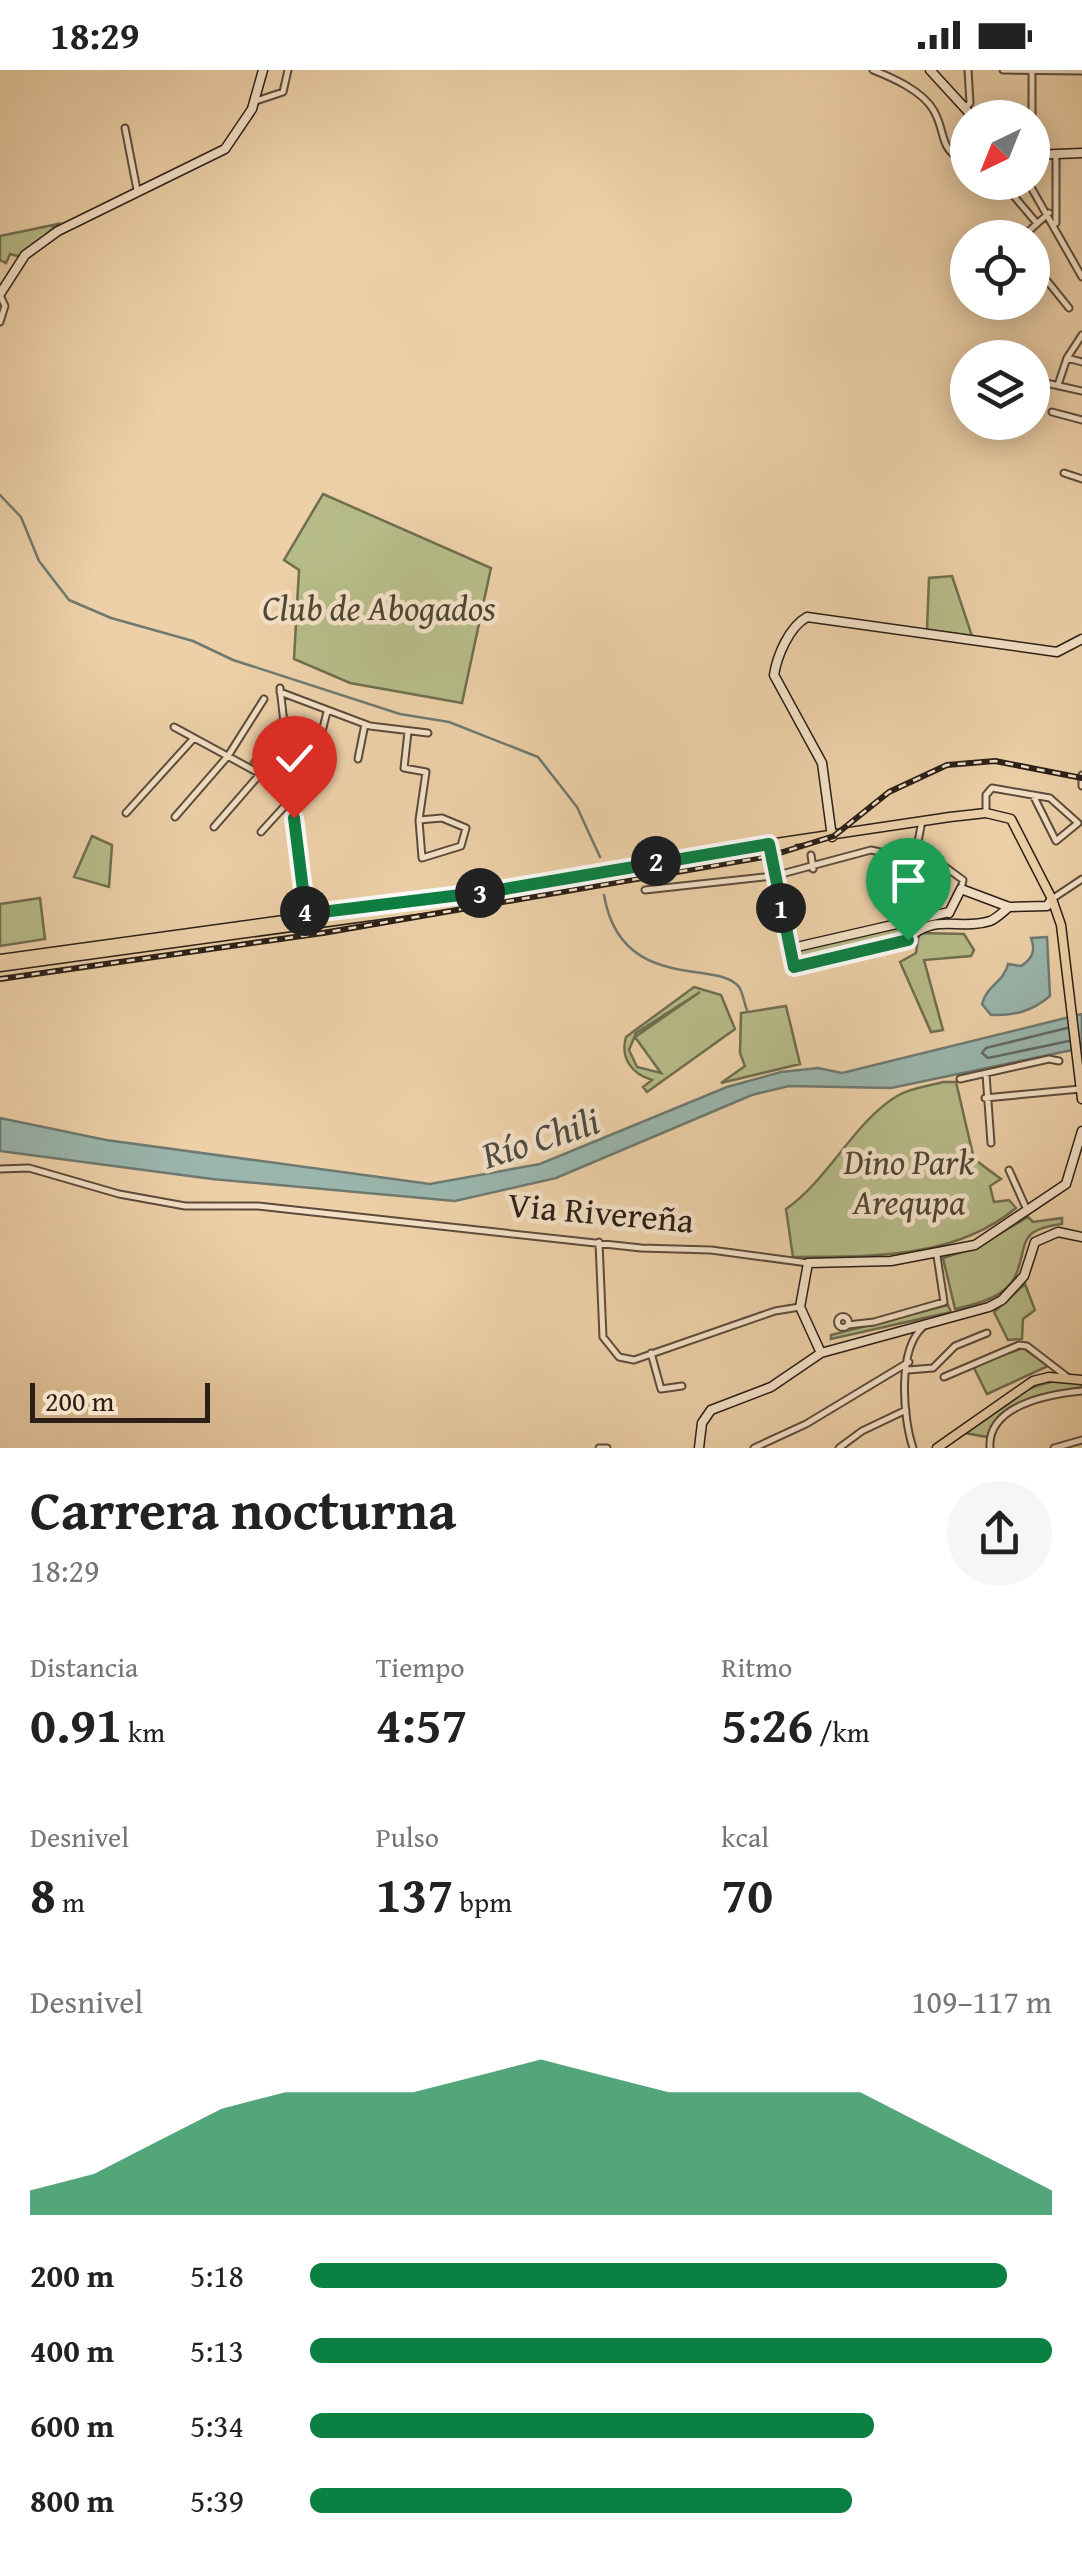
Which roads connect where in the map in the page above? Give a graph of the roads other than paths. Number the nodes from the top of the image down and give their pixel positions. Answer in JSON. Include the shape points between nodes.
{"nodes":[{"id":1,"x":263,"y":70,"type":"edge"},
{"id":2,"x":288,"y":70,"type":"edge"},
{"id":3,"x":872,"y":70,"type":"edge"},
{"id":4,"x":930,"y":70,"type":"edge"},
{"id":5,"x":968,"y":70,"type":"edge"},
{"id":6,"x":1054,"y":71,"type":"edge"},
{"id":7,"x":1082,"y":71,"type":"edge"},
{"id":8,"x":1003,"y":72,"type":"edge"},
{"id":9,"x":1032,"y":73,"type":"junction"},
{"id":10,"x":958,"y":100,"type":"edge"},
{"id":11,"x":970,"y":100,"type":"edge"},
{"id":12,"x":1032,"y":100,"type":"edge"},
{"id":13,"x":256,"y":101,"type":"junction"},
{"id":14,"x":125,"y":128,"type":"dead end"},
{"id":15,"x":950,"y":150,"type":"edge"},
{"id":16,"x":1082,"y":153,"type":"edge"},
{"id":17,"x":1050,"y":154,"type":"edge"},
{"id":18,"x":1056,"y":154,"type":"junction"},
{"id":19,"x":137,"y":190,"type":"junction"},
{"id":20,"x":1017,"y":200,"type":"edge"},
{"id":21,"x":1040,"y":200,"type":"edge"},
{"id":22,"x":1049,"y":213,"type":"junction"},
{"id":23,"x":1034,"y":220,"type":"edge"},
{"id":24,"x":1037,"y":220,"type":"edge"},
{"id":25,"x":1056,"y":226,"type":"junction"},
{"id":26,"x":1081,"y":274,"type":"edge"},
{"id":27,"x":1050,"y":284,"type":"edge"},
{"id":28,"x":0,"y":294,"type":"edge"},
{"id":29,"x":1069,"y":308,"type":"dead end"},
{"id":30,"x":0,"y":322,"type":"edge"},
{"id":31,"x":1082,"y":335,"type":"edge"},
{"id":32,"x":1067,"y":358,"type":"junction"},
{"id":33,"x":1082,"y":362,"type":"edge"},
{"id":34,"x":1050,"y":383,"type":"edge"},
{"id":35,"x":1058,"y":385,"type":"junction"},
{"id":36,"x":1082,"y":390,"type":"edge"},
{"id":37,"x":1052,"y":412,"type":"dead end"},
{"id":38,"x":1082,"y":420,"type":"edge"},
{"id":39,"x":1064,"y":474,"type":"dead end"},
{"id":40,"x":1082,"y":480,"type":"edge"},
{"id":41,"x":1082,"y":639,"type":"edge"},
{"id":42,"x":264,"y":698,"type":"dead end"},
{"id":43,"x":327,"y":712,"type":"junction"},
{"id":44,"x":365,"y":724,"type":"junction"},
{"id":45,"x":174,"y":727,"type":"dead end"},
{"id":46,"x":408,"y":732,"type":"junction"},
{"id":47,"x":428,"y":734,"type":"dead end"},
{"id":48,"x":194,"y":738,"type":"junction"},
{"id":49,"x":317,"y":750,"type":"dead end"},
{"id":50,"x":228,"y":756,"type":"junction"},
{"id":51,"x":358,"y":760,"type":"dead end"},
{"id":52,"x":260,"y":774,"type":"junction"},
{"id":53,"x":1082,"y":775,"type":"edge"},
{"id":54,"x":1082,"y":786,"type":"edge"},
{"id":55,"x":292,"y":795,"type":"junction"},
{"id":56,"x":1033,"y":795,"type":"junction"},
{"id":57,"x":126,"y":813,"type":"dead end"},
{"id":58,"x":986,"y":813,"type":"junction"},
{"id":59,"x":175,"y":818,"type":"dead end"},
{"id":60,"x":419,"y":820,"type":"junction"},
{"id":61,"x":922,"y":821,"type":"junction"},
{"id":62,"x":214,"y":828,"type":"dead end"},
{"id":63,"x":261,"y":832,"type":"dead end"},
{"id":64,"x":832,"y":836,"type":"junction"},
{"id":65,"x":769,"y":848,"type":"junction"},
{"id":66,"x":812,"y":855,"type":"dead end"},
{"id":67,"x":915,"y":857,"type":"junction"},
{"id":68,"x":813,"y":869,"type":"junction"},
{"id":69,"x":774,"y":876,"type":"junction"},
{"id":70,"x":1082,"y":879,"type":"edge"},
{"id":71,"x":645,"y":890,"type":"dead end"},
{"id":72,"x":961,"y":890,"type":"junction"},
{"id":73,"x":1052,"y":899,"type":"junction"},
{"id":74,"x":1009,"y":907,"type":"junction"},
{"id":75,"x":949,"y":916,"type":"junction"},
{"id":76,"x":306,"y":919,"type":"junction"},
{"id":77,"x":910,"y":919,"type":"junction"},
{"id":78,"x":915,"y":931,"type":"junction"},
{"id":79,"x":788,"y":949,"type":"junction"},
{"id":80,"x":0,"y":959,"type":"edge"},
{"id":81,"x":0,"y":967,"type":"edge"},
{"id":82,"x":1058,"y":1062,"type":"dead end"},
{"id":83,"x":986,"y":1074,"type":"junction"},
{"id":84,"x":960,"y":1079,"type":"dead end"},
{"id":85,"x":1081,"y":1094,"type":"edge"},
{"id":86,"x":985,"y":1098,"type":"junction"},
{"id":87,"x":1082,"y":1131,"type":"edge"},
{"id":88,"x":991,"y":1143,"type":"dead end"},
{"id":89,"x":0,"y":1169,"type":"edge"},
{"id":90,"x":1008,"y":1170,"type":"dead end"},
{"id":91,"x":1028,"y":1212,"type":"junction"},
{"id":92,"x":1082,"y":1237,"type":"edge"},
{"id":93,"x":599,"y":1242,"type":"junction"},
{"id":94,"x":937,"y":1256,"type":"junction"},
{"id":95,"x":808,"y":1263,"type":"junction"},
{"id":96,"x":800,"y":1306,"type":"junction"},
{"id":97,"x":848,"y":1325,"type":"dead end"},
{"id":98,"x":924,"y":1326,"type":"junction"},
{"id":99,"x":987,"y":1333,"type":"dead end"},
{"id":100,"x":651,"y":1353,"type":"junction"},
{"id":101,"x":822,"y":1353,"type":"junction"},
{"id":102,"x":908,"y":1366,"type":"junction"},
{"id":103,"x":944,"y":1376,"type":"dead end"},
{"id":104,"x":1066,"y":1376,"type":"junction"},
{"id":105,"x":1082,"y":1380,"type":"edge"},
{"id":106,"x":682,"y":1386,"type":"dead end"},
{"id":107,"x":1082,"y":1392,"type":"edge"},
{"id":108,"x":907,"y":1410,"type":"junction"},
{"id":109,"x":957,"y":1433,"type":"junction"},
{"id":110,"x":1082,"y":1440,"type":"edge"},
{"id":111,"x":1073,"y":1446,"type":"edge"},
{"id":112,"x":599,"y":1448,"type":"edge"},
{"id":113,"x":608,"y":1448,"type":"edge"},
{"id":114,"x":699,"y":1448,"type":"edge"},
{"id":115,"x":754,"y":1448,"type":"edge"},
{"id":116,"x":840,"y":1448,"type":"edge"},
{"id":117,"x":913,"y":1448,"type":"edge"},
{"id":118,"x":937,"y":1448,"type":"edge"},
{"id":119,"x":956,"y":1448,"type":"edge"},
{"id":120,"x":990,"y":1448,"type":"edge"},
{"id":121,"x":1054,"y":1448,"type":"edge"}],
"edges":[{"from":1,"to":13,"type":"street"},
{"from":2,"to":13,"type":"street","via":[[283,92]]},
{"from":3,"to":15,"type":"street","via":[[925,102]]},
{"from":4,"to":10,"type":"street"},
{"from":5,"to":11,"type":"street"},
{"from":6,"to":7,"type":"street"},
{"from":6,"to":9,"type":"street"},
{"from":8,"to":9,"type":"street"},
{"from":9,"to":12,"type":"street"},
{"from":13,"to":19,"type":"street","via":[[225,149]]},
{"from":14,"to":19,"type":"street"},
{"from":16,"to":18,"type":"street"},
{"from":17,"to":18,"type":"street"},
{"from":18,"to":25,"type":"street"},
{"from":19,"to":28,"type":"street","via":[[48,238],[25,256]]},
{"from":20,"to":23,"type":"street"},
{"from":21,"to":22,"type":"street"},
{"from":22,"to":24,"type":"street"},
{"from":22,"to":25,"type":"street"},
{"from":25,"to":26,"type":"street"},
{"from":27,"to":29,"type":"street"},
{"from":28,"to":30,"type":"street"},
{"from":31,"to":32,"type":"street"},
{"from":32,"to":33,"type":"street"},
{"from":32,"to":35,"type":"street"},
{"from":34,"to":35,"type":"street"},
{"from":35,"to":36,"type":"street"},
{"from":37,"to":38,"type":"street"},
{"from":39,"to":40,"type":"street"},
{"from":41,"to":64,"type":"street","via":[[1056,652],[800,621],[774,676],[822,763]]},
{"from":42,"to":50,"type":"street"},
{"from":43,"to":44,"type":"street"},
{"from":43,"to":49,"type":"street"},
{"from":43,"to":55,"type":"street","via":[[280,690]]},
{"from":44,"to":46,"type":"street"},
{"from":44,"to":51,"type":"street"},
{"from":45,"to":48,"type":"street"},
{"from":46,"to":47,"type":"street"},
{"from":46,"to":60,"type":"street","via":[[404,768],[426,772]]},
{"from":48,"to":50,"type":"street"},
{"from":48,"to":57,"type":"street"},
{"from":50,"to":52,"type":"street"},
{"from":50,"to":59,"type":"street"},
{"from":52,"to":55,"type":"street"},
{"from":52,"to":62,"type":"street"},
{"from":53,"to":54,"type":"street"},
{"from":55,"to":63,"type":"street"},
{"from":55,"to":76,"type":"street"},
{"from":56,"to":56,"type":"street","via":[[1056,841],[1078,822],[1057,800]]},
{"from":56,"to":58,"type":"street","via":[[992,788]]},
{"from":58,"to":61,"type":"main road"},
{"from":58,"to":73,"type":"main road","via":[[1011,819]]},
{"from":60,"to":60,"type":"street","via":[[422,858],[461,846],[466,828],[442,818]]},
{"from":61,"to":64,"type":"main road"},
{"from":61,"to":67,"type":"street"},
{"from":64,"to":65,"type":"main road"},
{"from":65,"to":69,"type":"street"},
{"from":65,"to":76,"type":"main road","via":[[600,874],[480,902]]},
{"from":66,"to":68,"type":"street"},
{"from":67,"to":68,"type":"street","via":[[871,850]]},
{"from":67,"to":72,"type":"street","via":[[954,872],[963,880]]},
{"from":68,"to":69,"type":"street"},
{"from":69,"to":71,"type":"street"},
{"from":69,"to":79,"type":"street"},
{"from":70,"to":73,"type":"street"},
{"from":72,"to":74,"type":"street"},
{"from":72,"to":75,"type":"street"},
{"from":73,"to":74,"type":"street","via":[[1047,906]]},
{"from":73,"to":85,"type":"main road"},
{"from":74,"to":75,"type":"street","via":[[990,922]]},
{"from":75,"to":77,"type":"street"},
{"from":75,"to":78,"type":"street"},
{"from":76,"to":80,"type":"main road"},
{"from":76,"to":81,"type":"main road"},
{"from":77,"to":78,"type":"street"},
{"from":77,"to":79,"type":"street"},
{"from":78,"to":79,"type":"street","via":[[905,940],[810,968],[799,969]]},
{"from":82,"to":83,"type":"street"},
{"from":83,"to":84,"type":"street"},
{"from":83,"to":86,"type":"street"},
{"from":85,"to":86,"type":"street"},
{"from":86,"to":88,"type":"street"},
{"from":87,"to":91,"type":"street","name":"Via Rivereña","via":[[1066,1184]]},
{"from":89,"to":93,"type":"street","name":"Via Rivereña","via":[[29,1168],[185,1206],[233,1204]]},
{"from":90,"to":91,"type":"street"},
{"from":91,"to":94,"type":"street","name":"Via Rivereña","via":[[975,1245]]},
{"from":92,"to":98,"type":"street","via":[[1047,1234],[1035,1242],[1024,1276],[1002,1300]]},
{"from":93,"to":95,"type":"street","name":"Via Rivereña"},
{"from":93,"to":100,"type":"street","via":[[603,1337],[619,1358]]},
{"from":94,"to":95,"type":"street","name":"Via Rivereña"},
{"from":94,"to":97,"type":"street","via":[[944,1302]]},
{"from":95,"to":96,"type":"street"},
{"from":96,"to":100,"type":"street"},
{"from":96,"to":101,"type":"street"},
{"from":98,"to":101,"type":"street"},
{"from":98,"to":102,"type":"street","via":[[910,1342]]},
{"from":99,"to":102,"type":"street","via":[[956,1346],[933,1368]]},
{"from":100,"to":106,"type":"street","via":[[661,1390]]},
{"from":101,"to":114,"type":"street","via":[[771,1387],[711,1410]]},
{"from":102,"to":108,"type":"street"},
{"from":102,"to":115,"type":"street"},
{"from":103,"to":104,"type":"street","via":[[1018,1345]]},
{"from":104,"to":105,"type":"main road"},
{"from":104,"to":109,"type":"main road","via":[[1017,1390]]},
{"from":107,"to":120,"type":"street","via":[[1019,1407],[993,1431]]},
{"from":108,"to":116,"type":"street"},
{"from":108,"to":117,"type":"street"},
{"from":109,"to":118,"type":"main road"},
{"from":109,"to":119,"type":"street"},
{"from":110,"to":111,"type":"street"},
{"from":111,"to":121,"type":"street"},
{"from":112,"to":113,"type":"street"}]}
